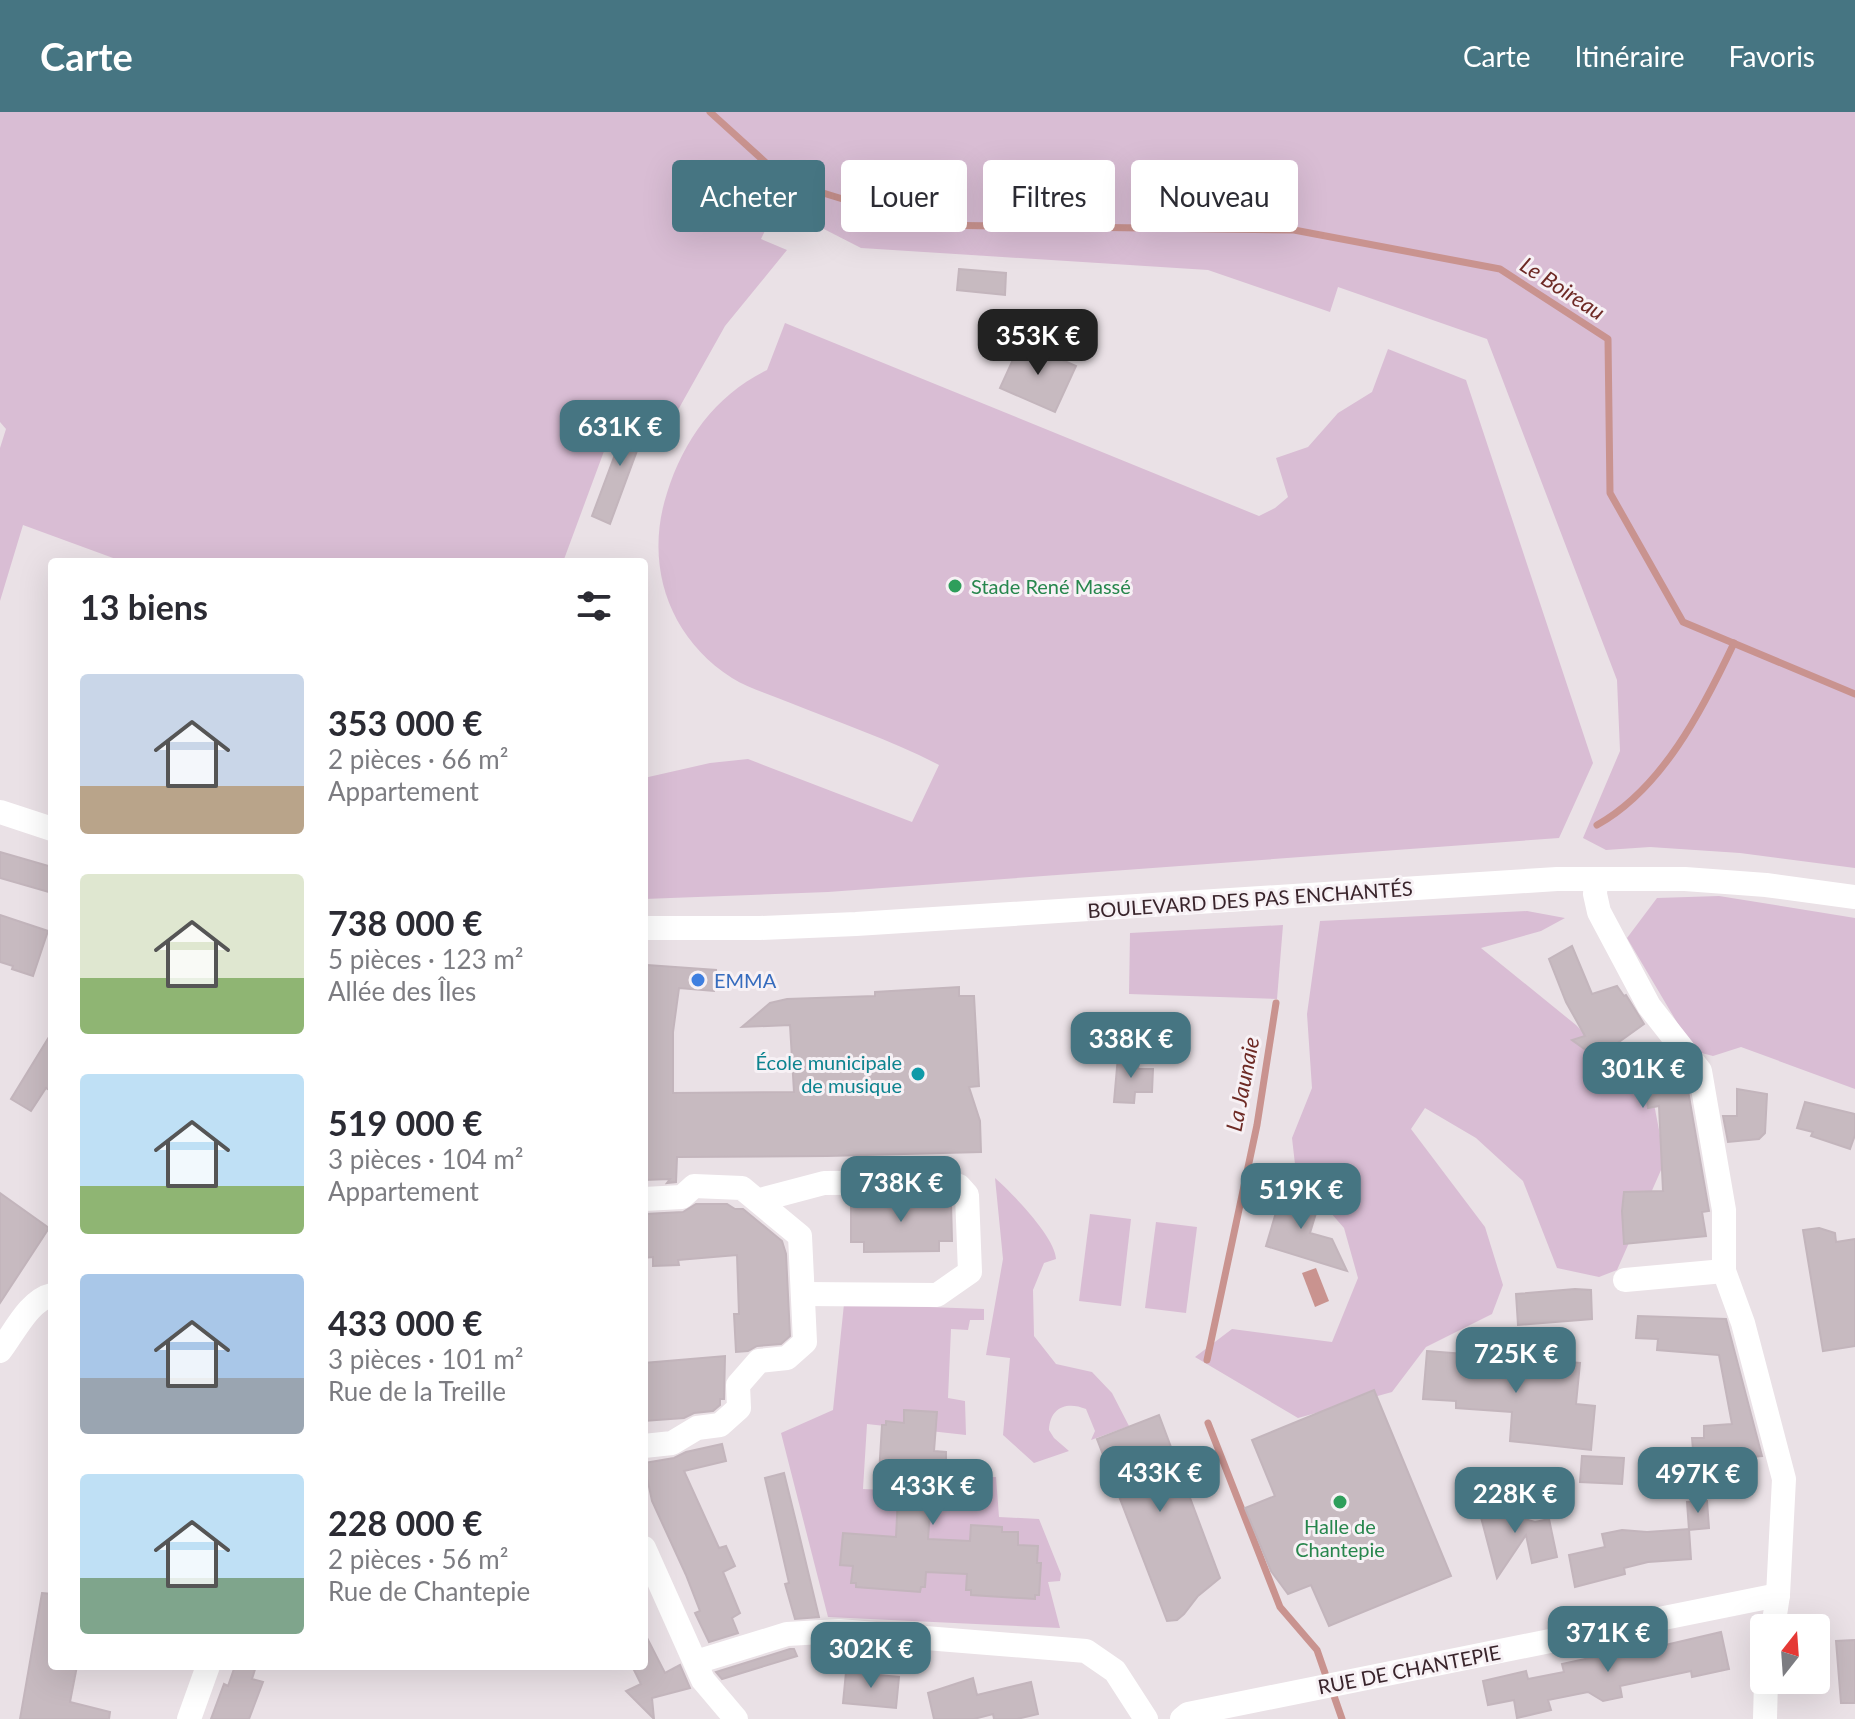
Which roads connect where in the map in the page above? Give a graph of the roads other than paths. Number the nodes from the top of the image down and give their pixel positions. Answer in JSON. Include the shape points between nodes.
{"nodes":[{"id":1,"x":0,"y":812,"type":"edge"},
{"id":2,"x":48,"y":828,"type":"edge"},
{"id":3,"x":1596,"y":879,"type":"junction"},
{"id":4,"x":1855,"y":897,"type":"edge"},
{"id":5,"x":648,"y":928,"type":"edge"},
{"id":6,"x":648,"y":1199,"type":"edge"},
{"id":7,"x":760,"y":1200,"type":"junction"},
{"id":8,"x":1724,"y":1271,"type":"junction"},
{"id":9,"x":1625,"y":1280,"type":"dead end"},
{"id":10,"x":804,"y":1294,"type":"junction"},
{"id":11,"x":48,"y":1296,"type":"edge"},
{"id":12,"x":0,"y":1351,"type":"edge"},
{"id":13,"x":648,"y":1446,"type":"edge"},
{"id":14,"x":648,"y":1557,"type":"edge"},
{"id":15,"x":1778,"y":1595,"type":"junction"},
{"id":16,"x":1775,"y":1614,"type":"edge"},
{"id":17,"x":696,"y":1662,"type":"junction"},
{"id":18,"x":207,"y":1670,"type":"edge"},
{"id":19,"x":1766,"y":1694,"type":"edge"},
{"id":20,"x":189,"y":1719,"type":"edge"},
{"id":21,"x":736,"y":1719,"type":"edge"},
{"id":22,"x":1146,"y":1719,"type":"edge"},
{"id":23,"x":1182,"y":1719,"type":"edge"},
{"id":24,"x":1765,"y":1719,"type":"edge"}],
"edges":[{"from":1,"to":2,"type":"street"},
{"from":3,"to":4,"type":"street","name":"BOULEVARD DES PAS ENCHANTÉS","via":[[1685,879]]},
{"from":3,"to":5,"type":"street","name":"BOULEVARD DES PAS ENCHANTÉS","via":[[871,923]]},
{"from":3,"to":8,"type":"street","via":[[1599,912],[1649,1006],[1700,1071],[1724,1210]]},
{"from":6,"to":7,"type":"street","via":[[682,1197],[694,1186],[742,1188]]},
{"from":7,"to":10,"type":"street","via":[[800,1236]]},
{"from":7,"to":10,"type":"street","via":[[824,1183],[948,1182],[967,1195],[970,1272],[937,1295]]},
{"from":8,"to":9,"type":"street"},
{"from":8,"to":15,"type":"street","via":[[1784,1479]]},
{"from":10,"to":13,"type":"street","via":[[805,1342],[787,1358],[759,1361],[738,1385],[739,1408],[720,1425],[697,1428],[672,1443]]},
{"from":11,"to":12,"type":"street","via":[[31,1308]]},
{"from":14,"to":17,"type":"street"},
{"from":15,"to":16,"type":"street"},
{"from":15,"to":23,"type":"street","name":"RUE DE CHANTEPIE"},
{"from":17,"to":21,"type":"street","via":[[703,1680]]},
{"from":17,"to":22,"type":"street","via":[[787,1634],[839,1631],[1086,1651],[1115,1671]]},
{"from":18,"to":20,"type":"street"},
{"from":19,"to":24,"type":"street"}]}
